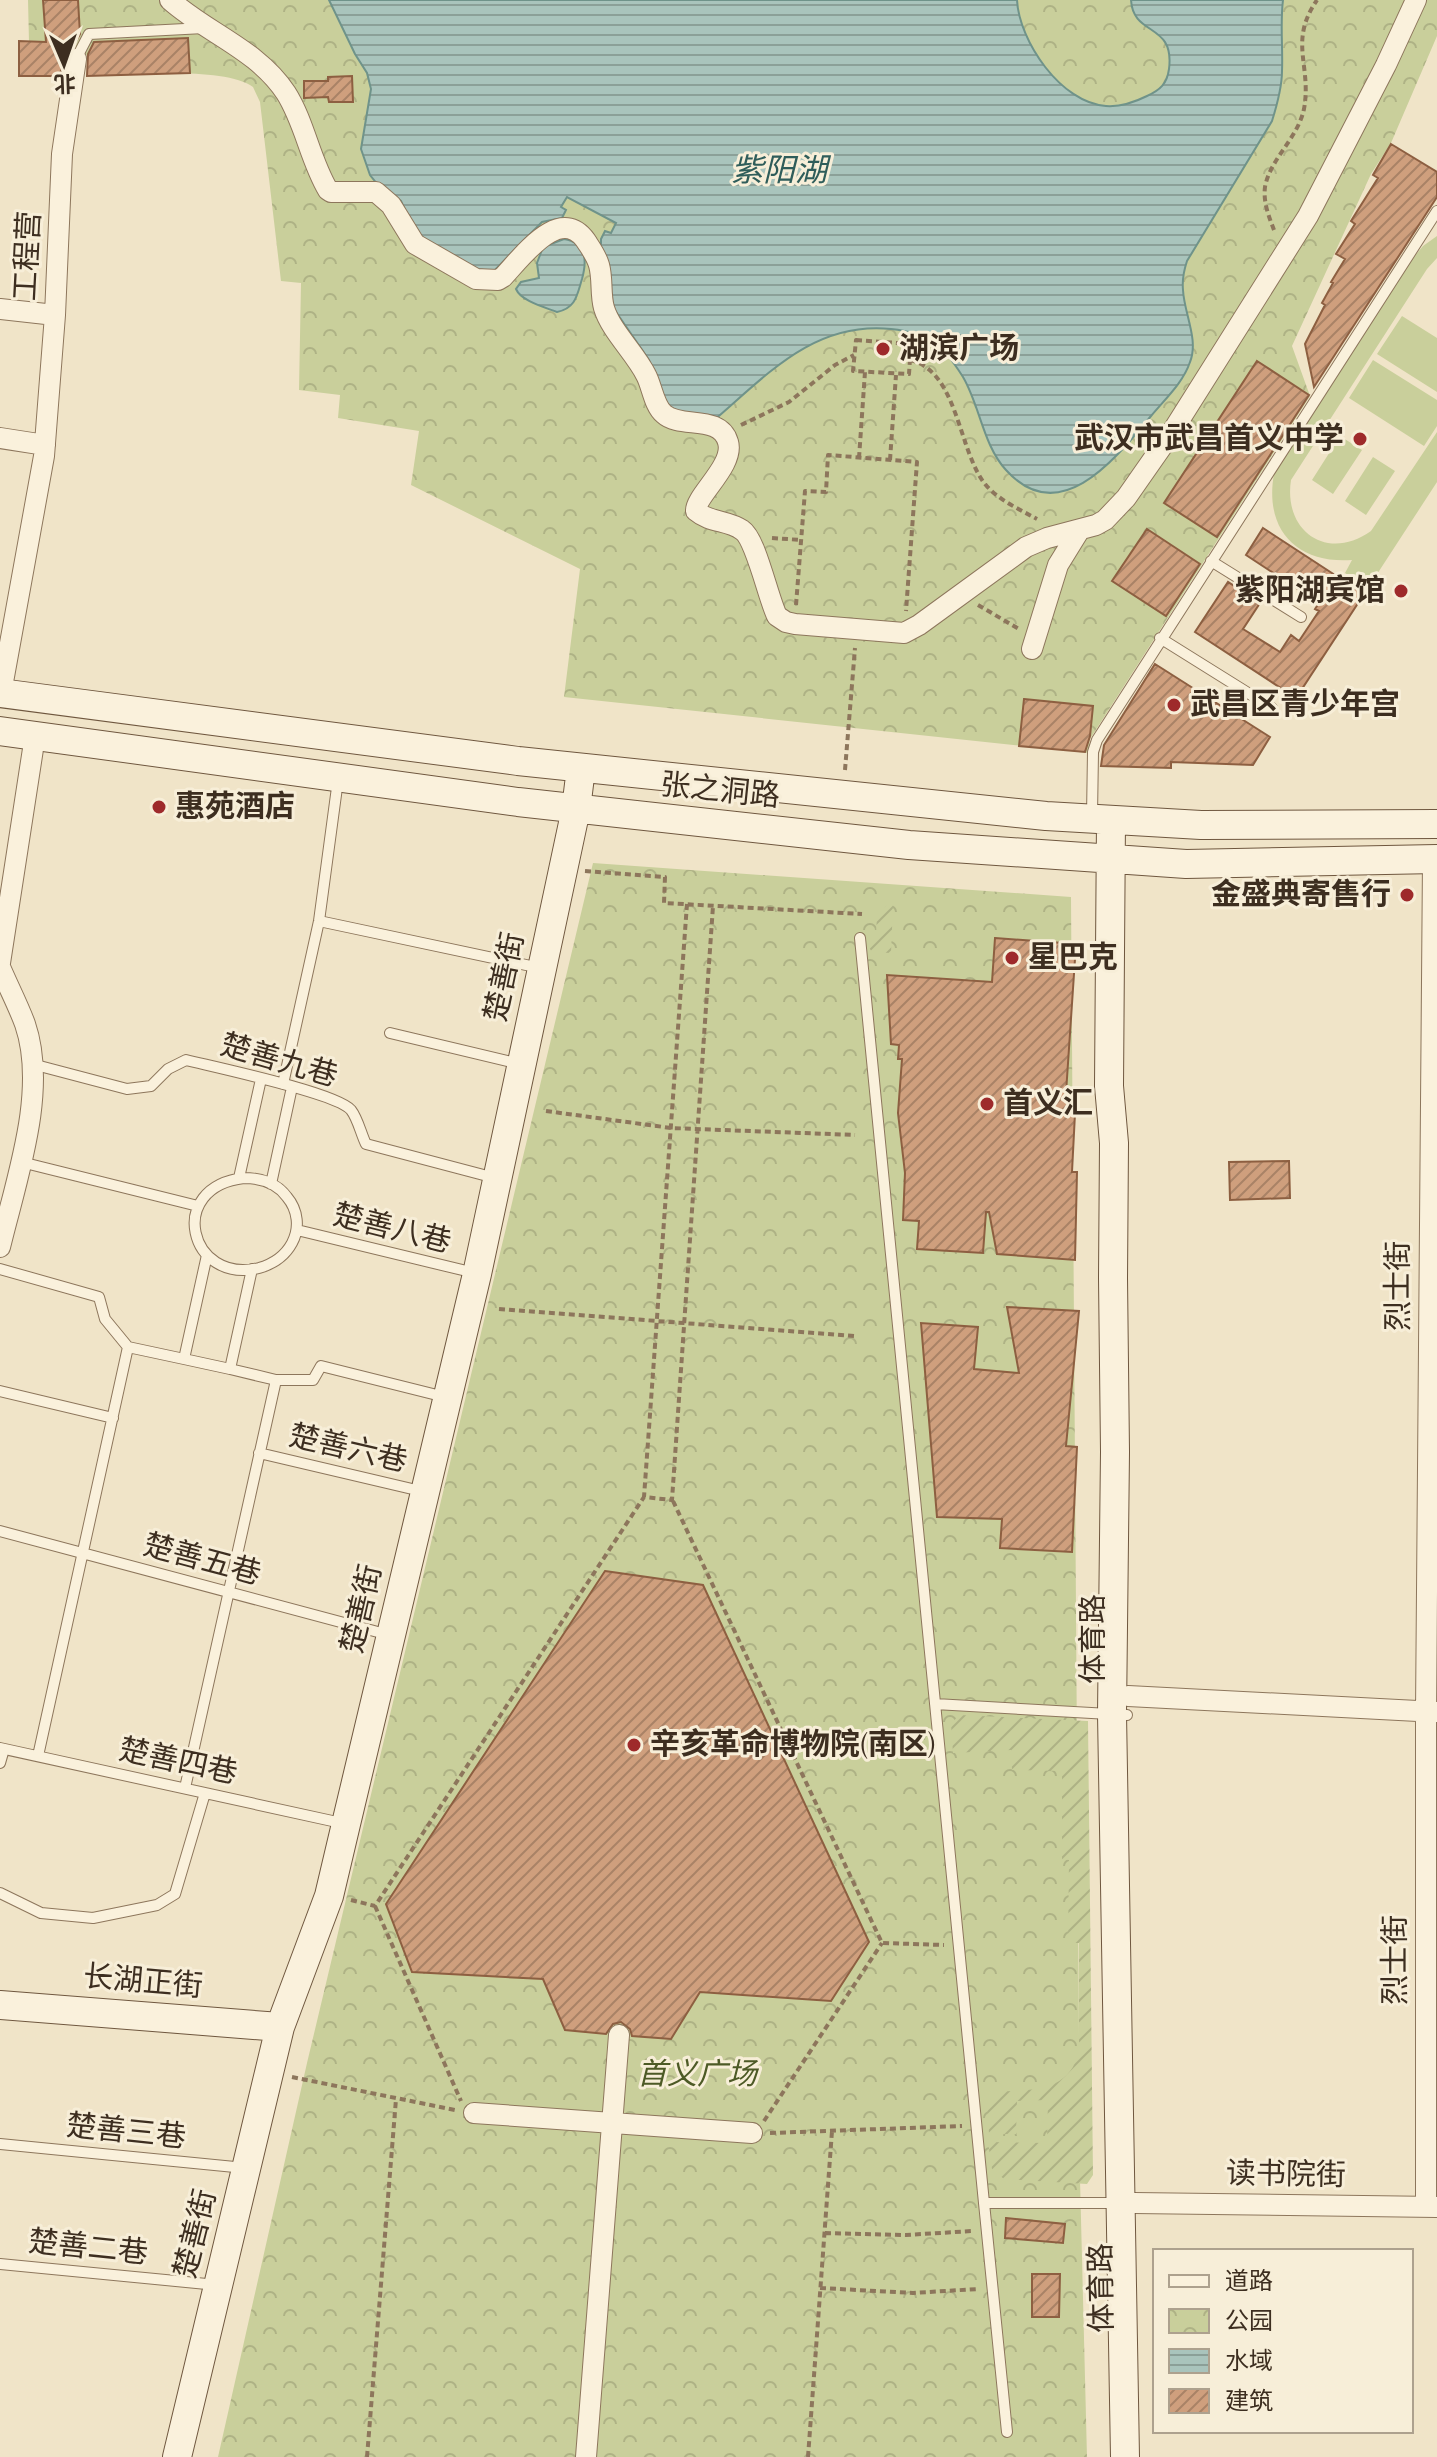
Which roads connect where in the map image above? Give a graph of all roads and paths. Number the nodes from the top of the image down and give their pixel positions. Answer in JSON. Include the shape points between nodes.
{"nodes":[{"id":1,"x":170,"y":0,"type":"edge"},
{"id":2,"x":1317,"y":0,"type":"edge"},
{"id":3,"x":1413,"y":1,"type":"edge"},
{"id":4,"x":210,"y":28,"type":"junction"},
{"id":5,"x":76,"y":59,"type":"joint"},
{"id":6,"x":1437,"y":211,"type":"edge"},
{"id":7,"x":1284,"y":255,"type":"junction"},
{"id":8,"x":0,"y":309,"type":"edge"},
{"id":9,"x":55,"y":315,"type":"junction"},
{"id":10,"x":854,"y":355,"type":"junction"},
{"id":11,"x":910,"y":360,"type":"junction"},
{"id":12,"x":866,"y":371,"type":"junction"},
{"id":13,"x":896,"y":374,"type":"junction"},
{"id":14,"x":723,"y":433,"type":"junction"},
{"id":15,"x":0,"y":438,"type":"edge"},
{"id":16,"x":45,"y":445,"type":"junction"},
{"id":17,"x":859,"y":458,"type":"junction"},
{"id":18,"x":890,"y":460,"type":"junction"},
{"id":19,"x":1071,"y":533,"type":"junction"},
{"id":20,"x":749,"y":536,"type":"junction"},
{"id":21,"x":801,"y":540,"type":"junction"},
{"id":22,"x":1211,"y":561,"type":"junction"},
{"id":23,"x":961,"y":594,"type":"junction"},
{"id":24,"x":1301,"y":617,"type":"dead end"},
{"id":25,"x":795,"y":624,"type":"junction"},
{"id":26,"x":857,"y":629,"type":"junction"},
{"id":27,"x":904,"y":633,"type":"junction"},
{"id":28,"x":1160,"y":638,"type":"junction"},
{"id":29,"x":1033,"y":644,"type":"joint"},
{"id":30,"x":1,"y":693,"type":"edge"},
{"id":31,"x":1272,"y":708,"type":"dead end"},
{"id":32,"x":0,"y":731,"type":"edge"},
{"id":33,"x":35,"y":736,"type":"junction"},
{"id":34,"x":581,"y":768,"type":"junction"},
{"id":35,"x":338,"y":777,"type":"junction"},
{"id":36,"x":843,"y":796,"type":"junction"},
{"id":37,"x":576,"y":809,"type":"junction"},
{"id":38,"x":1111,"y":821,"type":"junction"},
{"id":39,"x":1437,"y":824,"type":"edge"},
{"id":40,"x":1119,"y":860,"type":"junction"},
{"id":41,"x":1435,"y":860,"type":"edge"},
{"id":42,"x":563,"y":869,"type":"junction"},
{"id":43,"x":687,"y":904,"type":"junction"},
{"id":44,"x":713,"y":906,"type":"junction"},
{"id":45,"x":862,"y":914,"type":"dead end"},
{"id":46,"x":319,"y":921,"type":"junction"},
{"id":47,"x":860,"y":938,"type":"dead end"},
{"id":48,"x":0,"y":965,"type":"edge"},
{"id":49,"x":542,"y":968,"type":"junction"},
{"id":50,"x":390,"y":1033,"type":"dead end"},
{"id":51,"x":32,"y":1064,"type":"junction"},
{"id":52,"x":522,"y":1064,"type":"junction"},
{"id":53,"x":261,"y":1079,"type":"junction"},
{"id":54,"x":288,"y":1086,"type":"junction"},
{"id":55,"x":546,"y":1111,"type":"dead end"},
{"id":56,"x":671,"y":1128,"type":"junction"},
{"id":57,"x":698,"y":1129,"type":"junction"},
{"id":58,"x":855,"y":1135,"type":"dead end"},
{"id":59,"x":20,"y":1162,"type":"junction"},
{"id":60,"x":239,"y":1178,"type":"junction"},
{"id":61,"x":497,"y":1179,"type":"junction"},
{"id":62,"x":271,"y":1184,"type":"junction"},
{"id":63,"x":198,"y":1206,"type":"junction"},
{"id":64,"x":297,"y":1230,"type":"junction"},
{"id":65,"x":0,"y":1247,"type":"edge"},
{"id":66,"x":207,"y":1255,"type":"junction"},
{"id":67,"x":0,"y":1269,"type":"edge"},
{"id":68,"x":252,"y":1269,"type":"junction"},
{"id":69,"x":477,"y":1274,"type":"junction"},
{"id":70,"x":499,"y":1309,"type":"dead end"},
{"id":71,"x":657,"y":1321,"type":"junction"},
{"id":72,"x":685,"y":1323,"type":"junction"},
{"id":73,"x":1433,"y":1330,"type":"edge"},
{"id":74,"x":854,"y":1336,"type":"dead end"},
{"id":75,"x":128,"y":1347,"type":"junction"},
{"id":76,"x":184,"y":1359,"type":"junction"},
{"id":77,"x":230,"y":1369,"type":"junction"},
{"id":78,"x":276,"y":1380,"type":"junction"},
{"id":79,"x":0,"y":1391,"type":"edge"},
{"id":80,"x":448,"y":1397,"type":"junction"},
{"id":81,"x":113,"y":1418,"type":"junction"},
{"id":82,"x":259,"y":1453,"type":"junction"},
{"id":83,"x":425,"y":1492,"type":"junction"},
{"id":84,"x":644,"y":1497,"type":"junction"},
{"id":85,"x":672,"y":1500,"type":"junction"},
{"id":86,"x":0,"y":1531,"type":"edge"},
{"id":87,"x":83,"y":1552,"type":"junction"},
{"id":88,"x":228,"y":1593,"type":"junction"},
{"id":89,"x":391,"y":1636,"type":"junction"},
{"id":90,"x":935,"y":1704,"type":"junction"},
{"id":91,"x":1122,"y":1708,"type":"junction"},
{"id":92,"x":1432,"y":1712,"type":"edge"},
{"id":93,"x":2,"y":1748,"type":"edge"},
{"id":94,"x":38,"y":1756,"type":"junction"},
{"id":95,"x":0,"y":1763,"type":"edge"},
{"id":96,"x":185,"y":1788,"type":"junction"},
{"id":97,"x":205,"y":1793,"type":"junction"},
{"id":98,"x":346,"y":1824,"type":"junction"},
{"id":99,"x":0,"y":1893,"type":"edge"},
{"id":100,"x":329,"y":1896,"type":"junction"},
{"id":101,"x":375,"y":1906,"type":"junction"},
{"id":102,"x":882,"y":1943,"type":"junction"},
{"id":103,"x":959,"y":1946,"type":"junction"},
{"id":104,"x":0,"y":2005,"type":"edge"},
{"id":105,"x":280,"y":2027,"type":"junction"},
{"id":106,"x":619,"y":2035,"type":"dead end"},
{"id":107,"x":270,"y":2072,"type":"junction"},
{"id":108,"x":396,"y":2099,"type":"junction"},
{"id":109,"x":474,"y":2113,"type":"dead end"},
{"id":110,"x":612,"y":2123,"type":"junction"},
{"id":111,"x":976,"y":2125,"type":"junction"},
{"id":112,"x":832,"y":2131,"type":"junction"},
{"id":113,"x":754,"y":2134,"type":"junction"},
{"id":114,"x":0,"y":2144,"type":"edge"},
{"id":115,"x":247,"y":2169,"type":"junction"},
{"id":116,"x":984,"y":2203,"type":"junction"},
{"id":117,"x":1127,"y":2203,"type":"junction"},
{"id":118,"x":1431,"y":2207,"type":"edge"},
{"id":119,"x":986,"y":2230,"type":"junction"},
{"id":120,"x":824,"y":2233,"type":"junction"},
{"id":121,"x":0,"y":2264,"type":"edge"},
{"id":122,"x":219,"y":2285,"type":"junction"},
{"id":123,"x":820,"y":2288,"type":"junction"},
{"id":124,"x":992,"y":2288,"type":"junction"},
{"id":125,"x":1007,"y":2432,"type":"dead end"},
{"id":126,"x":177,"y":2457,"type":"edge"},
{"id":127,"x":367,"y":2457,"type":"edge"},
{"id":128,"x":586,"y":2457,"type":"edge"},
{"id":129,"x":808,"y":2457,"type":"edge"},
{"id":130,"x":1125,"y":2457,"type":"edge"},
{"id":131,"x":1140,"y":2457,"type":"edge"}],
"edges":[{"from":1,"to":4,"type":"street"},
{"from":2,"to":7,"type":"path","via":[[1302,31],[1304,108],[1266,185],[1268,214]]},
{"from":3,"to":7,"type":"street","via":[[1386,65]]},
{"from":4,"to":5,"type":"lane","via":[[89,34]]},
{"from":4,"to":14,"type":"street","via":[[255,59],[286,92],[328,190],[376,192],[391,205],[415,244],[476,279],[503,277],[556,228],[584,237],[600,266],[607,315],[639,361],[661,411]]},
{"from":5,"to":9,"type":"street","name":"工程营","via":[[62,154]]},
{"from":6,"to":22,"type":"lane"},
{"from":7,"to":19,"type":"street","via":[[1126,498],[1105,520]]},
{"from":8,"to":9,"type":"street"},
{"from":9,"to":16,"type":"street","name":"工程营"},
{"from":10,"to":11,"type":"path","via":[[856,340],[911,344]]},
{"from":10,"to":12,"type":"path","via":[[853,371]]},
{"from":10,"to":14,"type":"path","via":[[789,402]]},
{"from":11,"to":13,"type":"path","via":[[909,374]]},
{"from":11,"to":19,"type":"path","via":[[924,365],[941,384],[985,484],[1010,504]]},
{"from":12,"to":13,"type":"path"},
{"from":12,"to":17,"type":"path"},
{"from":13,"to":18,"type":"path"},
{"from":14,"to":20,"type":"street","via":[[727,457],[695,508]]},
{"from":15,"to":16,"type":"street"},
{"from":16,"to":30,"type":"street","name":"工程营"},
{"from":17,"to":18,"type":"path"},
{"from":17,"to":21,"type":"path","via":[[828,455],[826,492],[805,491]]},
{"from":18,"to":27,"type":"path","via":[[917,462]]},
{"from":19,"to":23,"type":"street","via":[[1026,547]]},
{"from":19,"to":29,"type":"street"},
{"from":20,"to":21,"type":"path"},
{"from":20,"to":25,"type":"street","via":[[777,616]]},
{"from":21,"to":25,"type":"path"},
{"from":22,"to":24,"type":"lane"},
{"from":22,"to":28,"type":"lane"},
{"from":23,"to":27,"type":"street"},
{"from":23,"to":29,"type":"path"},
{"from":25,"to":26,"type":"street"},
{"from":26,"to":27,"type":"street"},
{"from":26,"to":36,"type":"path"},
{"from":28,"to":31,"type":"lane"},
{"from":28,"to":38,"type":"lane","via":[[1094,747]]},
{"from":30,"to":34,"type":"street","name":"张之洞路"},
{"from":32,"to":33,"type":"street","name":"张之洞路"},
{"from":33,"to":35,"type":"street","name":"张之洞路"},
{"from":33,"to":48,"type":"street"},
{"from":34,"to":36,"type":"street","name":"张之洞路"},
{"from":34,"to":37,"type":"street","name":"楚善街"},
{"from":35,"to":37,"type":"street","name":"张之洞路"},
{"from":35,"to":46,"type":"lane"},
{"from":36,"to":38,"type":"street","name":"张之洞路"},
{"from":37,"to":40,"type":"street","name":"张之洞路","via":[[909,845]]},
{"from":37,"to":42,"type":"street","name":"楚善街"},
{"from":38,"to":39,"type":"street","name":"张之洞路"},
{"from":38,"to":40,"type":"street","name":"体育路"},
{"from":40,"to":41,"type":"street","name":"张之洞路"},
{"from":40,"to":91,"type":"street","name":"体育路","via":[[1109,1086]]},
{"from":41,"to":73,"type":"street","name":"烈士街"},
{"from":42,"to":43,"type":"path","via":[[665,877],[664,903]]},
{"from":42,"to":49,"type":"street","name":"楚善街"},
{"from":43,"to":44,"type":"path"},
{"from":43,"to":56,"type":"path"},
{"from":44,"to":45,"type":"path"},
{"from":44,"to":57,"type":"path"},
{"from":46,"to":49,"type":"lane"},
{"from":46,"to":54,"type":"lane"},
{"from":47,"to":90,"type":"lane"},
{"from":48,"to":51,"type":"street","via":[[26,1025]]},
{"from":49,"to":52,"type":"street","name":"楚善街"},
{"from":50,"to":52,"type":"lane"},
{"from":51,"to":53,"type":"lane","name":"楚善九巷","via":[[127,1089],[151,1086],[186,1060]]},
{"from":51,"to":59,"type":"street","via":[[33,1105]]},
{"from":52,"to":61,"type":"street","name":"楚善街"},
{"from":53,"to":54,"type":"lane","name":"楚善九巷"},
{"from":53,"to":60,"type":"lane"},
{"from":54,"to":61,"type":"lane","name":"楚善九巷","via":[[339,1100],[351,1110],[366,1144]]},
{"from":54,"to":62,"type":"lane"},
{"from":55,"to":56,"type":"path"},
{"from":56,"to":57,"type":"path"},
{"from":56,"to":71,"type":"path"},
{"from":57,"to":58,"type":"path"},
{"from":57,"to":72,"type":"path"},
{"from":59,"to":63,"type":"lane"},
{"from":59,"to":65,"type":"street"},
{"from":60,"to":62,"type":"lane"},
{"from":60,"to":63,"type":"lane","via":[[218,1185]]},
{"from":61,"to":69,"type":"street","name":"楚善街"},
{"from":62,"to":64,"type":"lane","via":[[290,1199]]},
{"from":63,"to":66,"type":"lane","via":[[194,1233]]},
{"from":64,"to":68,"type":"lane","via":[[280,1258]]},
{"from":64,"to":69,"type":"lane","name":"楚善八巷"},
{"from":66,"to":68,"type":"lane","via":[[229,1267]]},
{"from":66,"to":76,"type":"lane"},
{"from":67,"to":75,"type":"lane","via":[[99,1297],[105,1319]]},
{"from":68,"to":77,"type":"lane"},
{"from":69,"to":80,"type":"street","name":"楚善街"},
{"from":70,"to":71,"type":"path"},
{"from":71,"to":72,"type":"path"},
{"from":71,"to":84,"type":"path"},
{"from":72,"to":74,"type":"path"},
{"from":72,"to":85,"type":"path"},
{"from":73,"to":92,"type":"street","name":"烈士街"},
{"from":75,"to":76,"type":"lane"},
{"from":75,"to":81,"type":"lane"},
{"from":76,"to":77,"type":"lane"},
{"from":77,"to":78,"type":"lane"},
{"from":78,"to":80,"type":"lane","via":[[313,1380],[321,1366]]},
{"from":78,"to":82,"type":"lane"},
{"from":79,"to":81,"type":"lane"},
{"from":80,"to":83,"type":"street","name":"楚善街"},
{"from":81,"to":87,"type":"lane"},
{"from":82,"to":83,"type":"lane","name":"楚善六巷"},
{"from":82,"to":88,"type":"lane"},
{"from":83,"to":89,"type":"street","name":"楚善街"},
{"from":84,"to":85,"type":"path"},
{"from":84,"to":101,"type":"path"},
{"from":85,"to":102,"type":"path"},
{"from":86,"to":87,"type":"lane","name":"楚善五巷"},
{"from":87,"to":88,"type":"lane","name":"楚善五巷"},
{"from":87,"to":94,"type":"lane"},
{"from":88,"to":89,"type":"lane","name":"楚善五巷"},
{"from":88,"to":96,"type":"lane"},
{"from":89,"to":98,"type":"street","name":"楚善街"},
{"from":90,"to":91,"type":"lane"},
{"from":90,"to":103,"type":"lane"},
{"from":91,"to":92,"type":"street"},
{"from":91,"to":117,"type":"street","name":"体育路"},
{"from":92,"to":118,"type":"street","name":"烈士街"},
{"from":93,"to":94,"type":"lane","name":"楚善四巷"},
{"from":93,"to":95,"type":"lane"},
{"from":94,"to":96,"type":"lane","name":"楚善四巷"},
{"from":96,"to":97,"type":"lane","name":"楚善四巷"},
{"from":97,"to":98,"type":"lane","name":"楚善四巷"},
{"from":97,"to":99,"type":"lane","via":[[175,1894],[157,1905],[93,1918],[41,1913]]},
{"from":98,"to":100,"type":"street","name":"楚善街"},
{"from":100,"to":101,"type":"path"},
{"from":100,"to":105,"type":"street","name":"楚善街"},
{"from":101,"to":108,"type":"path","via":[[465,2112]]},
{"from":102,"to":103,"type":"path"},
{"from":102,"to":113,"type":"path"},
{"from":103,"to":111,"type":"lane"},
{"from":104,"to":105,"type":"street","name":"长湖正街"},
{"from":105,"to":107,"type":"street","name":"楚善街"},
{"from":106,"to":110,"type":"street"},
{"from":107,"to":108,"type":"path"},
{"from":107,"to":115,"type":"street","name":"楚善街"},
{"from":108,"to":127,"type":"path"},
{"from":109,"to":110,"type":"street"},
{"from":110,"to":113,"type":"street"},
{"from":110,"to":128,"type":"street"},
{"from":111,"to":112,"type":"path"},
{"from":111,"to":116,"type":"lane"},
{"from":112,"to":113,"type":"path"},
{"from":112,"to":120,"type":"path"},
{"from":114,"to":115,"type":"lane","name":"楚善三巷"},
{"from":115,"to":122,"type":"street","name":"楚善街"},
{"from":116,"to":117,"type":"lane"},
{"from":116,"to":119,"type":"lane"},
{"from":117,"to":118,"type":"street","name":"读书院街"},
{"from":117,"to":130,"type":"street"},
{"from":117,"to":131,"type":"street","name":"体育路"},
{"from":119,"to":120,"type":"path"},
{"from":119,"to":124,"type":"lane"},
{"from":120,"to":123,"type":"path"},
{"from":121,"to":122,"type":"lane","name":"楚善二巷"},
{"from":122,"to":126,"type":"street","name":"楚善街"},
{"from":123,"to":124,"type":"path","via":[[913,2293]]},
{"from":123,"to":129,"type":"path"},
{"from":124,"to":125,"type":"lane"}]}
